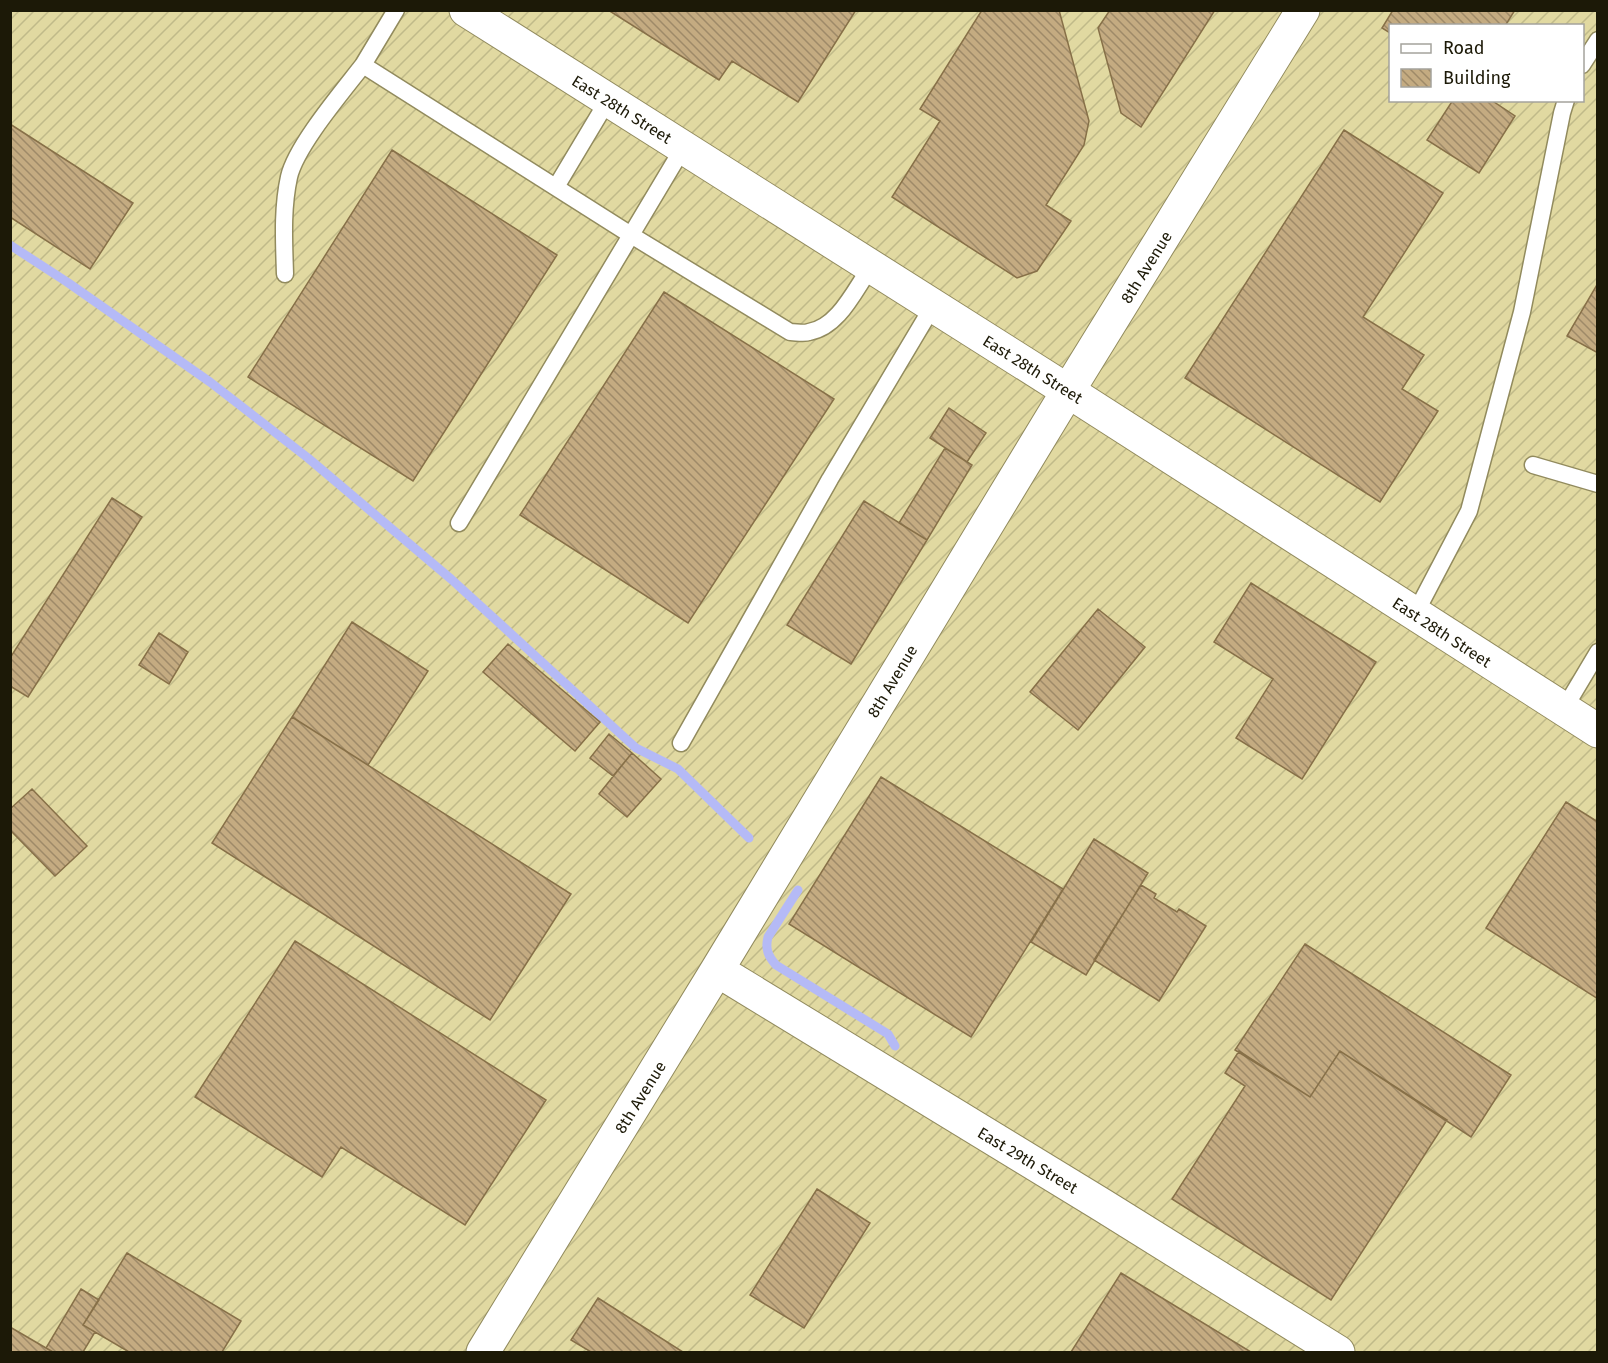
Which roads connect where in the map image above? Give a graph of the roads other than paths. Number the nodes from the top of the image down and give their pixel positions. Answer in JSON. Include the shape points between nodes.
{"nodes":[{"id":1,"x":396,"y":10,"type":"edge"},
{"id":2,"x":466,"y":10,"type":"edge"},
{"id":3,"x":1303,"y":10,"type":"edge"},
{"id":4,"x":1598,"y":40,"type":"edge"},
{"id":5,"x":1584,"y":62,"type":"edge"},
{"id":6,"x":363,"y":65,"type":"junction"},
{"id":7,"x":608,"y":100,"type":"junction"},
{"id":8,"x":1565,"y":102,"type":"edge"},
{"id":9,"x":683,"y":148,"type":"junction"},
{"id":10,"x":556,"y":187,"type":"junction"},
{"id":11,"x":631,"y":235,"type":"junction"},
{"id":12,"x":870,"y":267,"type":"junction"},
{"id":13,"x":285,"y":274,"type":"dead end"},
{"id":14,"x":933,"y":306,"type":"junction"},
{"id":15,"x":1068,"y":391,"type":"junction"},
{"id":16,"x":1533,"y":465,"type":"dead end"},
{"id":17,"x":1598,"y":484,"type":"edge"},
{"id":18,"x":459,"y":523,"type":"dead end"},
{"id":19,"x":1415,"y":614,"type":"junction"},
{"id":20,"x":1598,"y":652,"type":"edge"},
{"id":21,"x":1564,"y":709,"type":"junction"},
{"id":22,"x":1598,"y":731,"type":"edge"},
{"id":23,"x":681,"y":743,"type":"dead end"},
{"id":24,"x":717,"y":970,"type":"junction"},
{"id":25,"x":483,"y":1353,"type":"edge"},
{"id":26,"x":1338,"y":1353,"type":"edge"}],
"edges":[{"from":1,"to":6,"type":"lane"},
{"from":2,"to":7,"type":"street","name":"East 28th Street"},
{"from":3,"to":15,"type":"street","name":"8th Avenue"},
{"from":4,"to":5,"type":"lane"},
{"from":6,"to":10,"type":"lane"},
{"from":6,"to":13,"type":"lane","via":[[304,144],[290,174],[284,215]]},
{"from":7,"to":9,"type":"street","name":"East 28th Street"},
{"from":7,"to":10,"type":"lane"},
{"from":8,"to":19,"type":"lane","via":[[1522,312],[1469,511]]},
{"from":9,"to":11,"type":"lane"},
{"from":9,"to":12,"type":"street","name":"East 28th Street"},
{"from":10,"to":11,"type":"lane"},
{"from":11,"to":12,"type":"lane","via":[[790,332],[809,333],[826,326]]},
{"from":11,"to":18,"type":"lane"},
{"from":12,"to":14,"type":"street","name":"East 28th Street"},
{"from":14,"to":15,"type":"street","name":"East 28th Street"},
{"from":14,"to":23,"type":"lane"},
{"from":15,"to":19,"type":"street","name":"East 28th Street"},
{"from":15,"to":24,"type":"street","name":"8th Avenue"},
{"from":16,"to":17,"type":"lane"},
{"from":19,"to":21,"type":"street","name":"East 28th Street"},
{"from":20,"to":21,"type":"lane"},
{"from":21,"to":22,"type":"street","name":"East 28th Street"},
{"from":24,"to":25,"type":"street","name":"8th Avenue"},
{"from":24,"to":26,"type":"street","name":"East 29th Street"}]}
